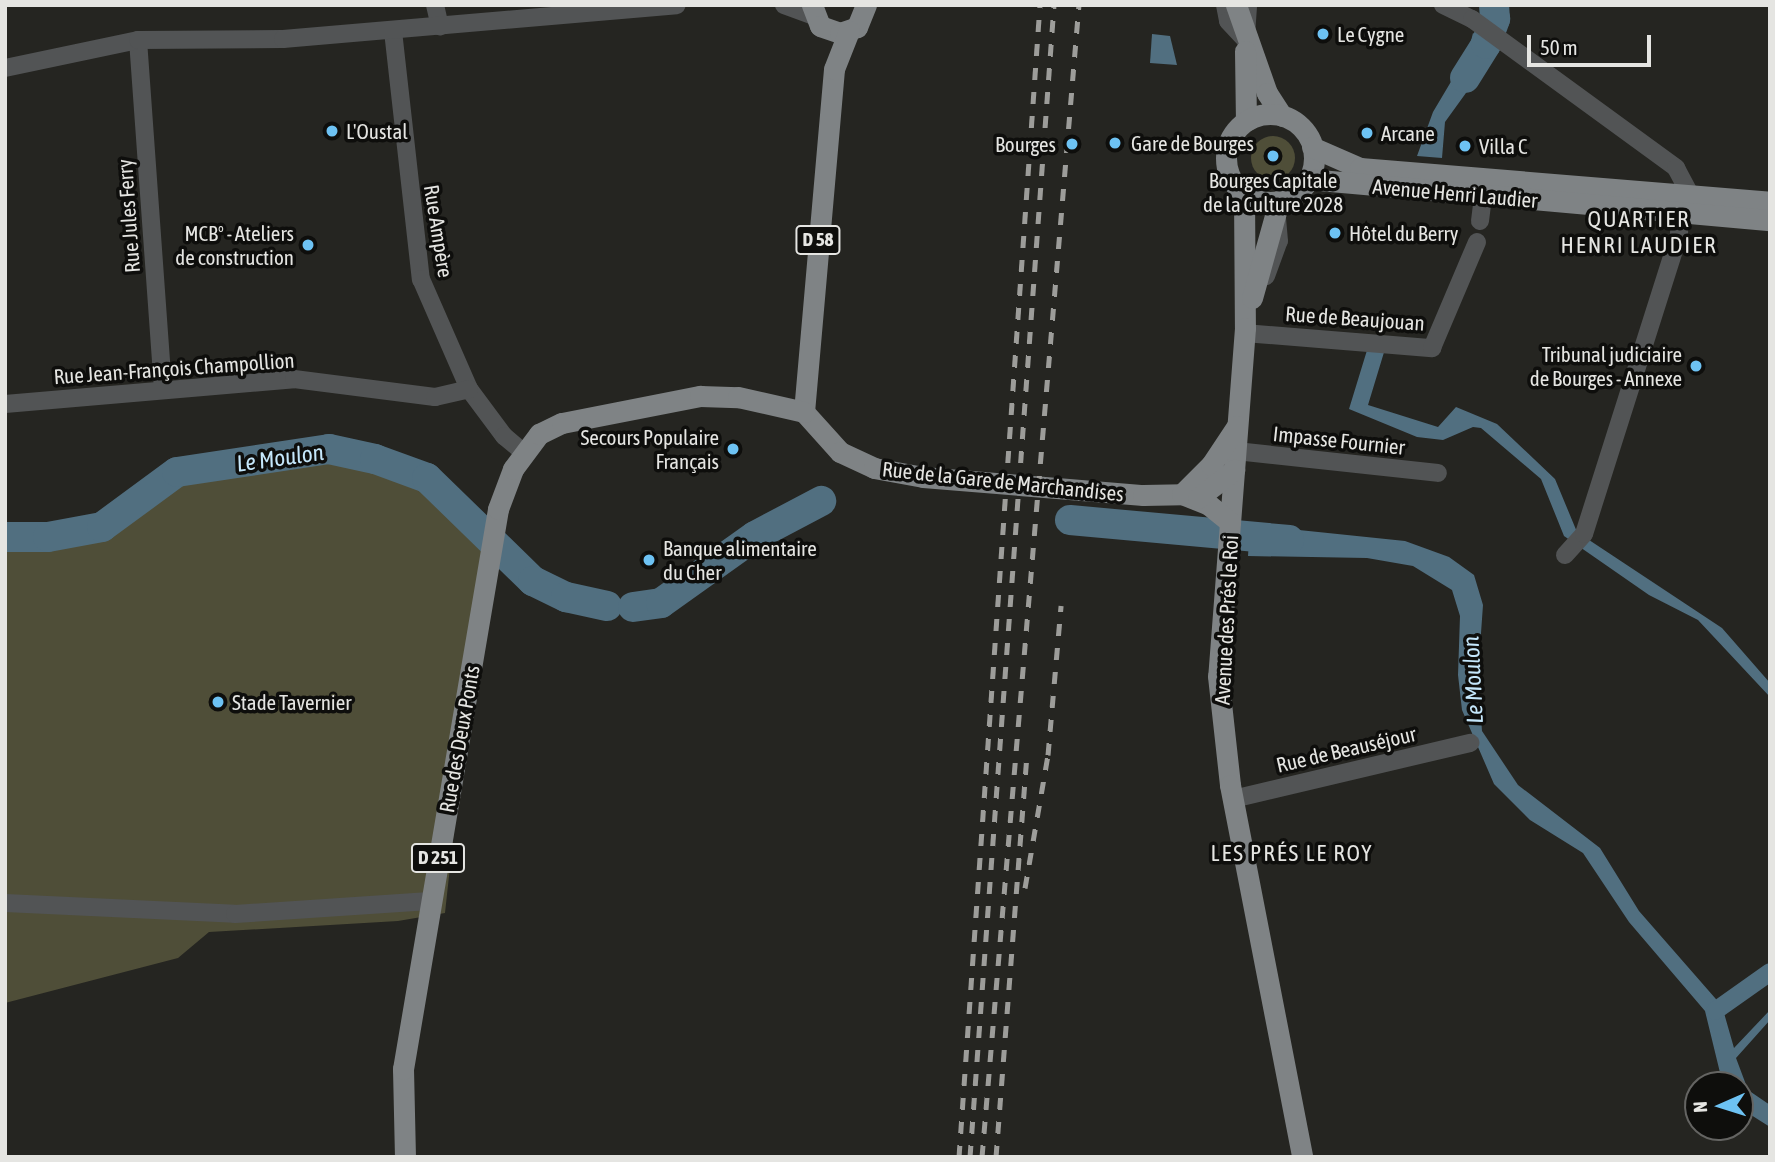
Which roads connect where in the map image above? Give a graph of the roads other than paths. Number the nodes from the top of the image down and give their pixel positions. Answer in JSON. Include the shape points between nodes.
{"nodes":[{"id":1,"x":435,"y":5,"type":"edge"},
{"id":2,"x":677,"y":5,"type":"edge"},
{"id":3,"x":784,"y":5,"type":"edge"},
{"id":4,"x":866,"y":5,"type":"edge"},
{"id":5,"x":1225,"y":5,"type":"edge"},
{"id":6,"x":1236,"y":5,"type":"edge"},
{"id":7,"x":1248,"y":5,"type":"edge"},
{"id":8,"x":1443,"y":5,"type":"edge"},
{"id":9,"x":556,"y":10,"type":"edge"},
{"id":10,"x":816,"y":17,"type":"edge"},
{"id":11,"x":440,"y":26,"type":"junction"},
{"id":12,"x":393,"y":31,"type":"junction"},
{"id":13,"x":849,"y":32,"type":"junction"},
{"id":14,"x":1245,"y":39,"type":"junction"},
{"id":15,"x":138,"y":40,"type":"junction"},
{"id":16,"x":7,"y":64,"type":"edge"},
{"id":17,"x":834,"y":69,"type":"junction"},
{"id":18,"x":1282,"y":116,"type":"junction"},
{"id":19,"x":1245,"y":121,"type":"junction"},
{"id":20,"x":1312,"y":147,"type":"junction"},
{"id":21,"x":1308,"y":179,"type":"junction"},
{"id":22,"x":1244,"y":194,"type":"junction"},
{"id":23,"x":1483,"y":195,"type":"junction"},
{"id":24,"x":1770,"y":202,"type":"edge"},
{"id":25,"x":1685,"y":204,"type":"junction"},
{"id":26,"x":1278,"y":206,"type":"junction"},
{"id":27,"x":1770,"y":220,"type":"edge"},
{"id":28,"x":1480,"y":221,"type":"dead end"},
{"id":29,"x":1478,"y":242,"type":"dead end"},
{"id":30,"x":1249,"y":292,"type":"junction"},
{"id":31,"x":1245,"y":330,"type":"junction"},
{"id":32,"x":163,"y":389,"type":"junction"},
{"id":33,"x":469,"y":389,"type":"junction"},
{"id":34,"x":5,"y":404,"type":"edge"},
{"id":35,"x":804,"y":411,"type":"junction"},
{"id":36,"x":1238,"y":424,"type":"junction"},
{"id":37,"x":522,"y":451,"type":"junction"},
{"id":38,"x":1235,"y":461,"type":"junction"},
{"id":39,"x":1438,"y":473,"type":"dead end"},
{"id":40,"x":1190,"y":496,"type":"junction"},
{"id":41,"x":1230,"y":522,"type":"junction"},
{"id":42,"x":1569,"y":552,"type":"dead end"},
{"id":43,"x":1470,"y":743,"type":"dead end"},
{"id":44,"x":1233,"y":799,"type":"junction"},
{"id":45,"x":430,"y":901,"type":"junction"},
{"id":46,"x":5,"y":903,"type":"edge"},
{"id":47,"x":405,"y":1157,"type":"edge"},
{"id":48,"x":1302,"y":1157,"type":"edge"}],
"edges":[{"from":1,"to":11,"type":"street"},
{"from":2,"to":9,"type":"street"},
{"from":3,"to":10,"type":"street"},
{"from":4,"to":13,"type":"main road","via":[[863,19]]},
{"from":5,"to":14,"type":"street","via":[[1228,21]]},
{"from":6,"to":14,"type":"main road"},
{"from":7,"to":14,"type":"street"},
{"from":8,"to":25,"type":"street","via":[[1502,40],[1676,169]]},
{"from":9,"to":11,"type":"street"},
{"from":10,"to":13,"type":"main road"},
{"from":10,"to":17,"type":"main road","number":"D 58"},
{"from":11,"to":12,"type":"street"},
{"from":12,"to":15,"type":"street","via":[[283,39]]},
{"from":12,"to":33,"type":"street","name":"Rue Ampère","via":[[421,279]]},
{"from":13,"to":17,"type":"main road","number":"D 58"},
{"from":14,"to":18,"type":"main road","via":[[1267,93]]},
{"from":14,"to":19,"type":"main road"},
{"from":15,"to":16,"type":"street"},
{"from":15,"to":32,"type":"street","name":"Rue Jules Ferry"},
{"from":17,"to":35,"type":"main road","number":"D 58"},
{"from":18,"to":19,"type":"main road"},
{"from":18,"to":20,"type":"main road","via":[[1301,127]]},
{"from":19,"to":22,"type":"main road","via":[[1232,135],[1226,154],[1229,175]]},
{"from":20,"to":21,"type":"main road"},
{"from":20,"to":25,"type":"main road","name":"Avenue Henri Laudier","via":[[1360,168]]},
{"from":21,"to":23,"type":"main road","name":"Avenue Henri Laudier"},
{"from":21,"to":26,"type":"main road"},
{"from":22,"to":26,"type":"main road"},
{"from":22,"to":30,"type":"main road","name":"Avenue des Prés le Roi"},
{"from":23,"to":25,"type":"main road","name":"Avenue Henri Laudier"},
{"from":23,"to":28,"type":"street"},
{"from":24,"to":25,"type":"main road","name":"Avenue Henri Laudier"},
{"from":25,"to":27,"type":"main road","name":"Avenue Henri Laudier"},
{"from":25,"to":42,"type":"street","via":[[1670,266],[1584,534]]},
{"from":26,"to":30,"type":"main road","name":"Avenue des Prés le Roi"},
{"from":29,"to":31,"type":"street","name":"Rue de Beaujouan","via":[[1432,348]]},
{"from":30,"to":31,"type":"main road","name":"Avenue des Prés le Roi"},
{"from":31,"to":36,"type":"main road","name":"Avenue des Prés le Roi"},
{"from":32,"to":33,"type":"street","name":"Rue Jean-François Champollion","via":[[295,379],[435,397]]},
{"from":32,"to":34,"type":"street","name":"Rue Jean-François Champollion"},
{"from":33,"to":37,"type":"street","name":"Rue Ampère","via":[[504,436]]},
{"from":35,"to":37,"type":"main road","number":"D 251","via":[[738,397],[700,397],[562,423],[539,433]]},
{"from":35,"to":40,"type":"main road","name":"Rue de la Gare de Marchandises","via":[[840,452],[894,472]]},
{"from":36,"to":38,"type":"main road","name":"Avenue des Prés le Roi"},
{"from":36,"to":40,"type":"main road"},
{"from":37,"to":45,"type":"main road","name":"Rue des Deux Ponts","number":"D 251","via":[[498,509]]},
{"from":38,"to":39,"type":"street","name":"Impasse Fournier"},
{"from":38,"to":40,"type":"main road"},
{"from":38,"to":41,"type":"main road","name":"Avenue des Prés le Roi"},
{"from":40,"to":41,"type":"main road"},
{"from":41,"to":44,"type":"main road","name":"Avenue des Prés le Roi","via":[[1219,676]]},
{"from":43,"to":44,"type":"street","name":"Rue de Beauséjour"},
{"from":44,"to":48,"type":"main road","name":"Avenue des Prés le Roi"},
{"from":45,"to":46,"type":"street","via":[[235,914]]},
{"from":45,"to":47,"type":"main road","name":"Rue des Deux Ponts","number":"D 251","via":[[402,1077]]}]}
